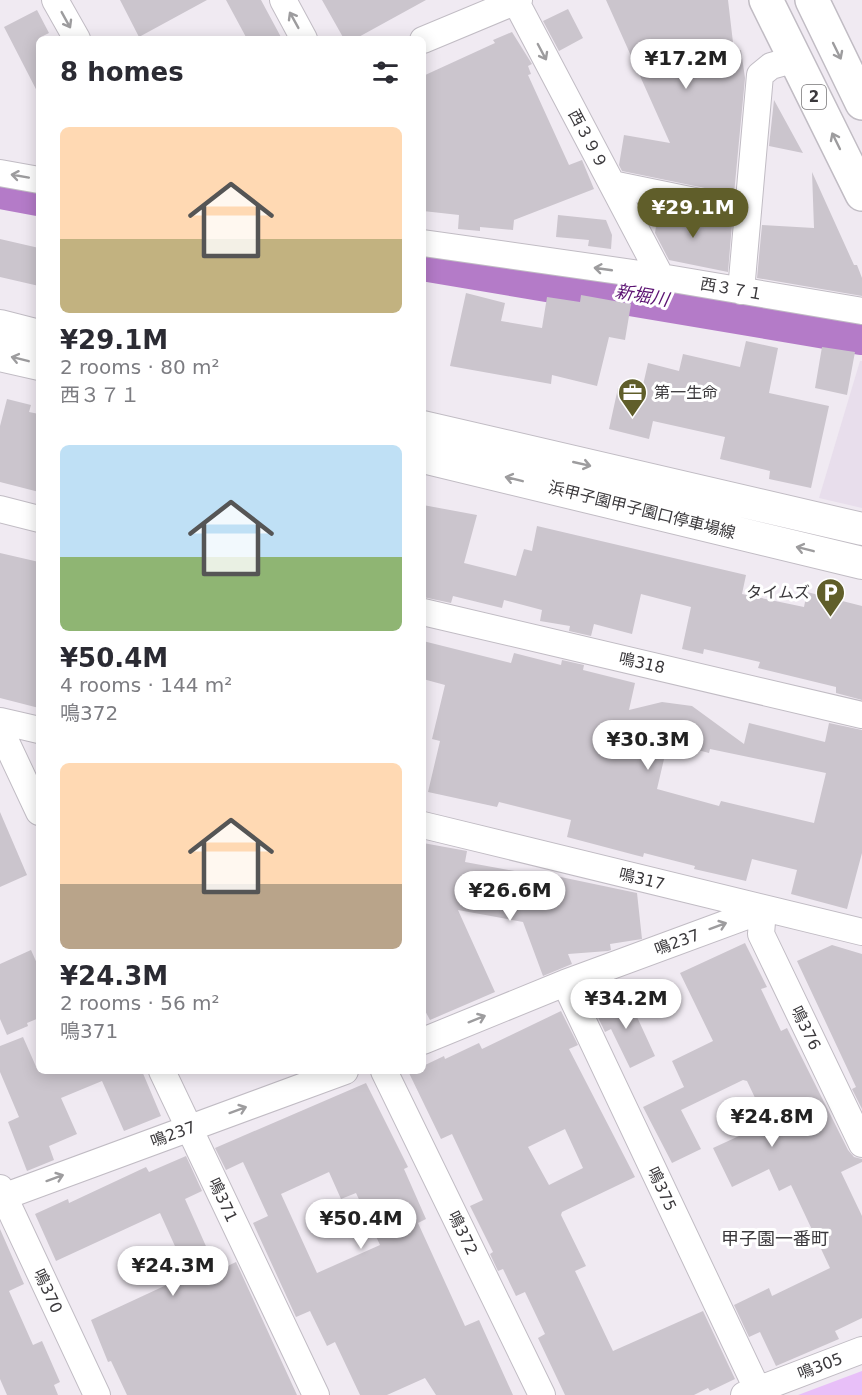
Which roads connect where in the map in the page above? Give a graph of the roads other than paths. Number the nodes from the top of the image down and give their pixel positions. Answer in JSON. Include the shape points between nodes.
{"nodes":[{"id":1,"x":55,"y":0,"type":"edge"},
{"id":2,"x":283,"y":0,"type":"edge"},
{"id":3,"x":517,"y":0,"type":"edge"},
{"id":4,"x":766,"y":0,"type":"edge"},
{"id":5,"x":812,"y":0,"type":"edge"},
{"id":6,"x":74,"y":36,"type":"edge"},
{"id":7,"x":302,"y":36,"type":"edge"},
{"id":8,"x":426,"y":39,"type":"edge"},
{"id":9,"x":796,"y":59,"type":"junction"},
{"id":10,"x":862,"y":103,"type":"edge"},
{"id":11,"x":0,"y":173,"type":"edge"},
{"id":12,"x":36,"y":179,"type":"edge"},
{"id":13,"x":612,"y":184,"type":"junction"},
{"id":14,"x":862,"y":194,"type":"edge"},
{"id":15,"x":748,"y":212,"type":"junction"},
{"id":16,"x":426,"y":243,"type":"edge"},
{"id":17,"x":661,"y":278,"type":"junction"},
{"id":18,"x":741,"y":291,"type":"junction"},
{"id":19,"x":862,"y":311,"type":"edge"},
{"id":20,"x":0,"y":327,"type":"edge"},
{"id":21,"x":36,"y":335,"type":"edge"},
{"id":22,"x":0,"y":355,"type":"edge"},
{"id":23,"x":36,"y":363,"type":"edge"},
{"id":24,"x":426,"y":428,"type":"edge"},
{"id":25,"x":426,"y":458,"type":"edge"},
{"id":26,"x":0,"y":509,"type":"edge"},
{"id":27,"x":36,"y":518,"type":"edge"},
{"id":28,"x":862,"y":529,"type":"edge"},
{"id":29,"x":862,"y":563,"type":"edge"},
{"id":30,"x":426,"y":613,"type":"edge"},
{"id":31,"x":862,"y":715,"type":"edge"},
{"id":32,"x":0,"y":721,"type":"edge"},
{"id":33,"x":0,"y":729,"type":"edge"},
{"id":34,"x":36,"y":729,"type":"edge"},
{"id":35,"x":36,"y":806,"type":"edge"},
{"id":36,"x":426,"y":826,"type":"edge"},
{"id":37,"x":763,"y":910,"type":"junction"},
{"id":38,"x":862,"y":932,"type":"edge"},
{"id":39,"x":565,"y":983,"type":"junction"},
{"id":40,"x":426,"y":1040,"type":"edge"},
{"id":41,"x":163,"y":1074,"type":"edge"},
{"id":42,"x":337,"y":1074,"type":"edge"},
{"id":43,"x":385,"y":1074,"type":"edge"},
{"id":44,"x":189,"y":1128,"type":"junction"},
{"id":45,"x":862,"y":1144,"type":"edge"},
{"id":46,"x":1,"y":1194,"type":"edge"},
{"id":47,"x":862,"y":1350,"type":"edge"},
{"id":48,"x":754,"y":1393,"type":"edge"},
{"id":49,"x":97,"y":1395,"type":"edge"},
{"id":50,"x":316,"y":1395,"type":"edge"},
{"id":51,"x":542,"y":1395,"type":"edge"}],
"edges":[{"from":1,"to":6,"type":"street","one_way":true},
{"from":7,"to":2,"type":"street","one_way":true},
{"from":3,"to":8,"type":"street"},
{"from":3,"to":13,"type":"street","name":"西３９９","one_way":true},
{"from":4,"to":9,"type":"highway","number":"2"},
{"from":5,"to":10,"type":"highway","number":"2","one_way":true},
{"from":14,"to":9,"type":"highway","number":"2","one_way":true},
{"from":9,"to":15,"type":"street","via":[[771,66],[760,75]]},
{"from":12,"to":11,"type":"street","one_way":true},
{"from":13,"to":15,"type":"street"},
{"from":13,"to":17,"type":"street","name":"西３９９"},
{"from":15,"to":18,"type":"street"},
{"from":17,"to":16,"type":"street","name":"西３７１","one_way":true},
{"from":17,"to":18,"type":"street","name":"西３７１"},
{"from":18,"to":19,"type":"street","name":"西３７１"},
{"from":20,"to":21,"type":"main road"},
{"from":23,"to":22,"type":"main road","one_way":true},
{"from":24,"to":28,"type":"main road","name":"浜甲子園甲子園口停車場線","one_way":true},
{"from":29,"to":25,"type":"main road","name":"浜甲子園甲子園口停車場線","one_way":true},
{"from":26,"to":27,"type":"street"},
{"from":30,"to":31,"type":"street","name":"鳴318"},
{"from":32,"to":34,"type":"street"},
{"from":33,"to":35,"type":"street"},
{"from":36,"to":37,"type":"street","name":"鳴317"},
{"from":37,"to":38,"type":"street","name":"鳴317"},
{"from":39,"to":37,"type":"street","name":"鳴237","one_way":true},
{"from":37,"to":45,"type":"street","name":"鳴376","via":[[761,934]]},
{"from":40,"to":39,"type":"street","name":"鳴237","one_way":true},
{"from":39,"to":48,"type":"street","name":"鳴375"},
{"from":41,"to":44,"type":"street","name":"鳴371"},
{"from":44,"to":42,"type":"street","name":"鳴237","one_way":true},
{"from":43,"to":51,"type":"street","name":"鳴372"},
{"from":46,"to":44,"type":"street","name":"鳴237","one_way":true},
{"from":44,"to":50,"type":"street","name":"鳴371"},
{"from":46,"to":49,"type":"street","name":"鳴370"},
{"from":47,"to":48,"type":"street","name":"鳴305"}]}
